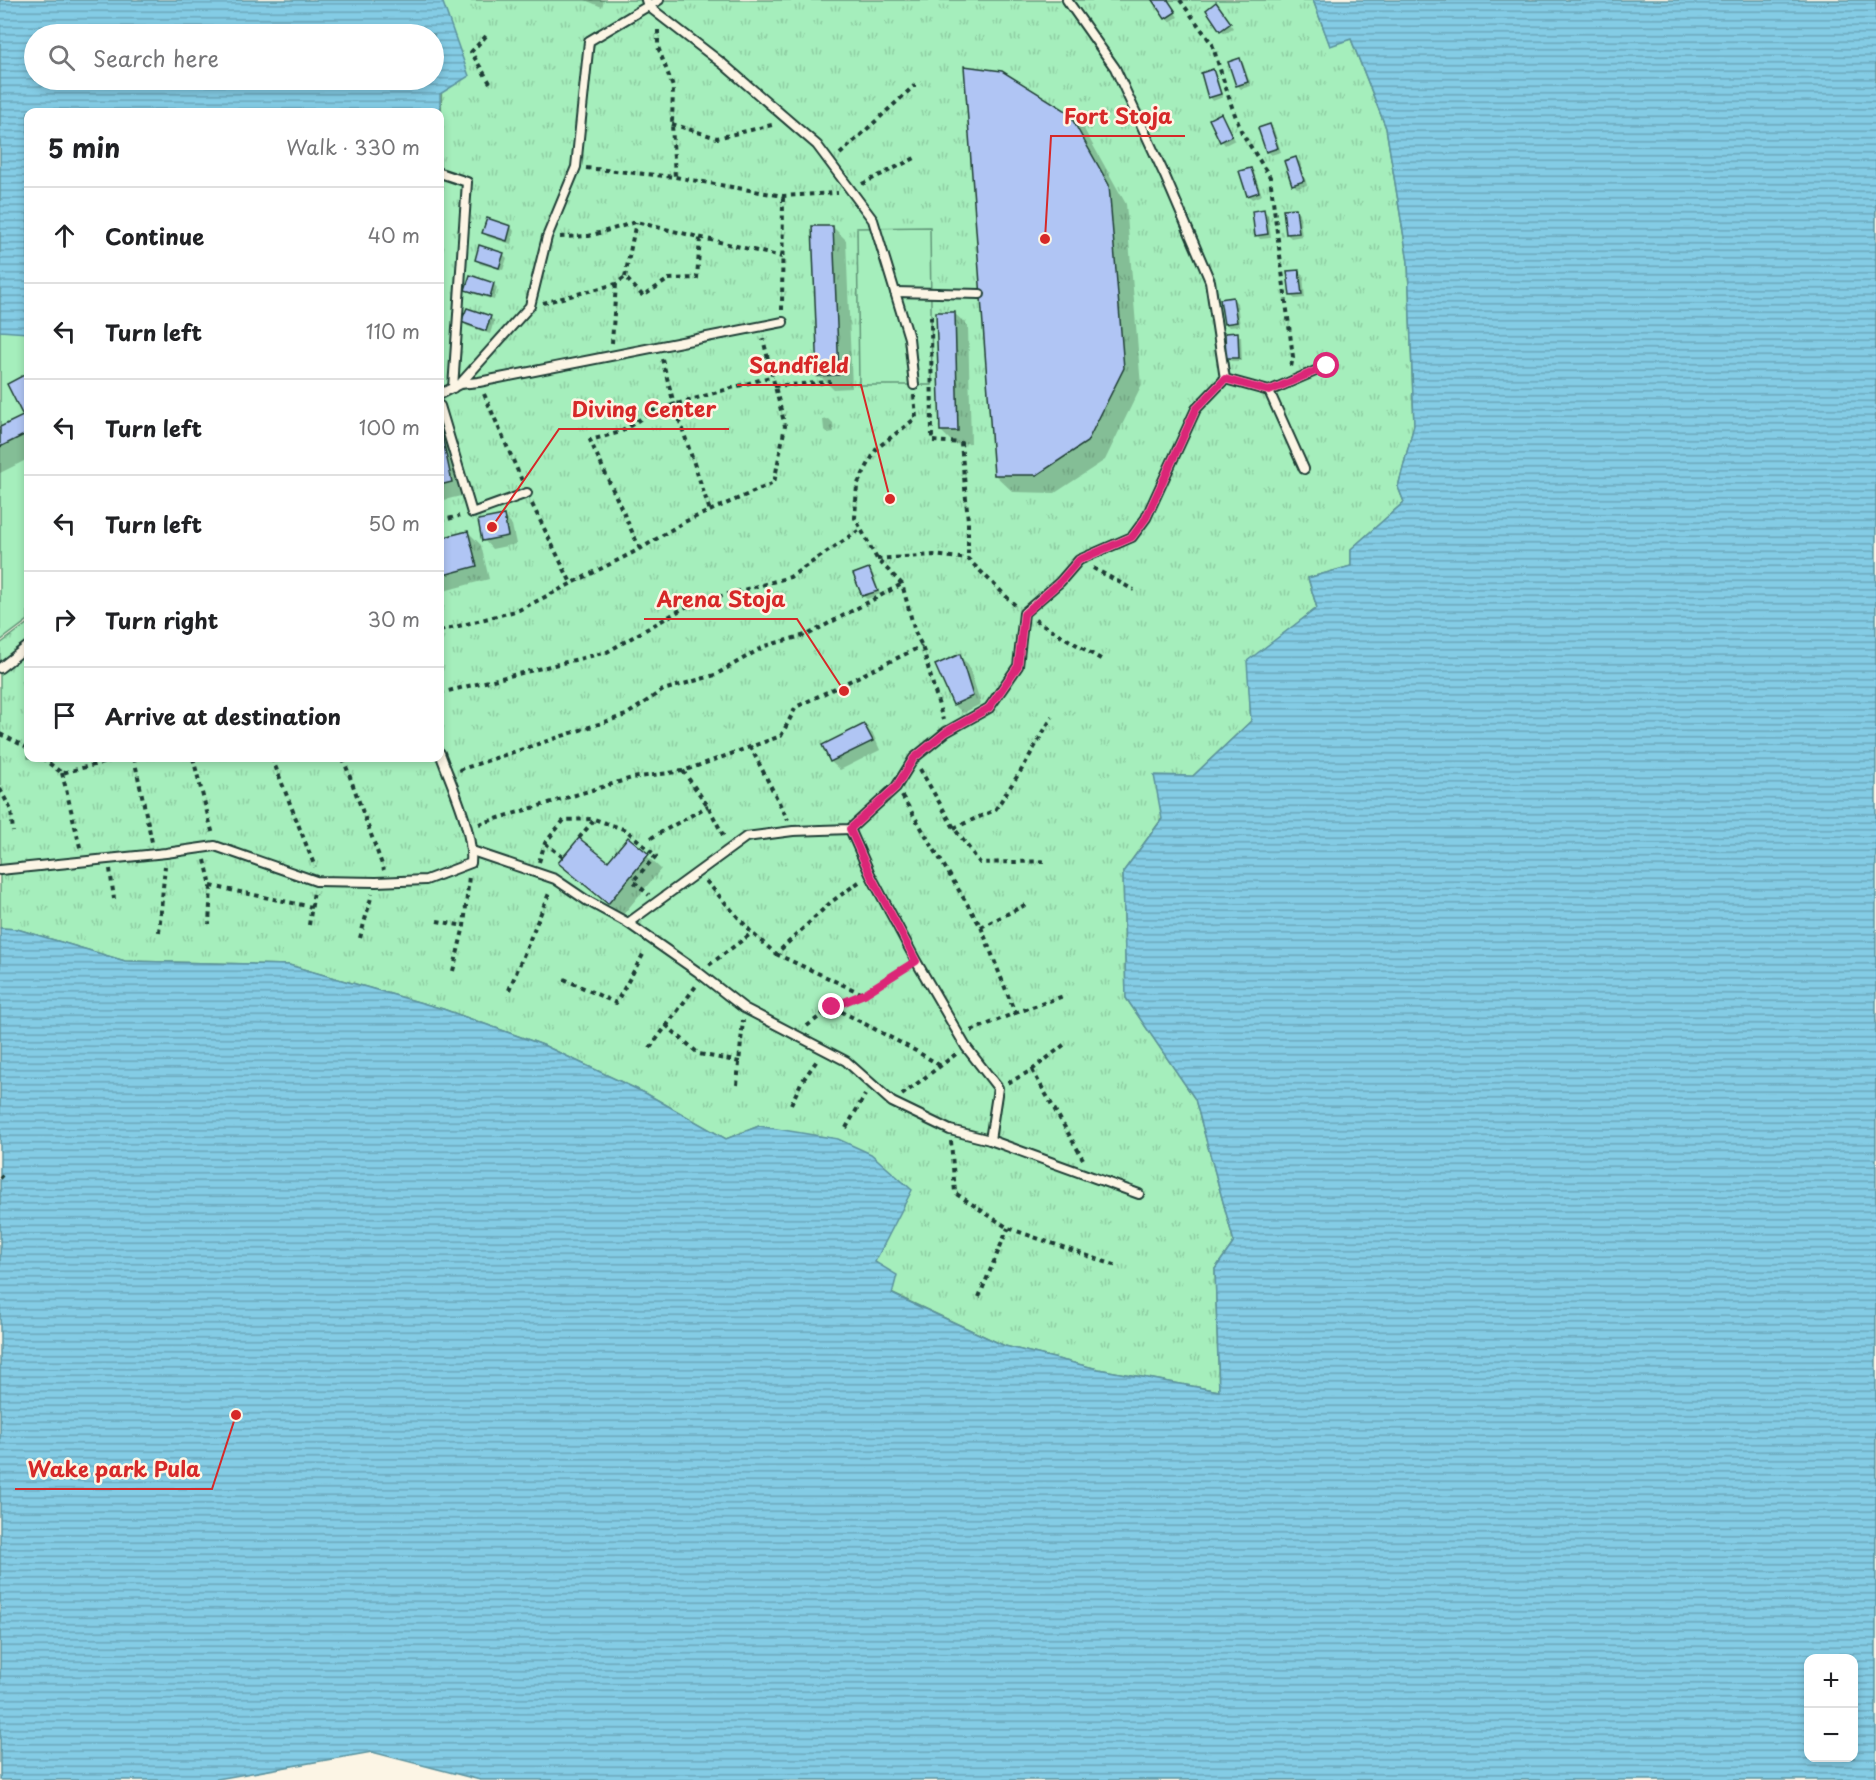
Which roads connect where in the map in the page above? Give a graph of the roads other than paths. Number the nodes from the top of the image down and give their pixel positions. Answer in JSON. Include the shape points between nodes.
{"nodes":[{"id":1,"x":659,"y":0,"type":"edge"},
{"id":2,"x":1067,"y":0,"type":"edge"},
{"id":3,"x":647,"y":3,"type":"edge"},
{"id":4,"x":444,"y":174,"type":"edge"},
{"id":5,"x":895,"y":292,"type":"junction"},
{"id":6,"x":980,"y":294,"type":"dead end"},
{"id":7,"x":783,"y":322,"type":"road end"},
{"id":8,"x":1327,"y":366,"type":"dead end"},
{"id":9,"x":1225,"y":379,"type":"junction"},
{"id":10,"x":914,"y":385,"type":"road end"},
{"id":11,"x":457,"y":386,"type":"junction"},
{"id":12,"x":1269,"y":391,"type":"junction"},
{"id":13,"x":444,"y":392,"type":"edge"},
{"id":14,"x":444,"y":419,"type":"edge"},
{"id":15,"x":1304,"y":469,"type":"dead end"},
{"id":16,"x":527,"y":493,"type":"dead end"},
{"id":17,"x":24,"y":649,"type":"edge"},
{"id":18,"x":0,"y":668,"type":"edge"},
{"id":19,"x":443,"y":762,"type":"edge"},
{"id":20,"x":850,"y":829,"type":"junction"},
{"id":21,"x":472,"y":851,"type":"junction"},
{"id":22,"x":0,"y":870,"type":"edge"},
{"id":23,"x":628,"y":924,"type":"junction"},
{"id":24,"x":990,"y":1140,"type":"junction"},
{"id":25,"x":1138,"y":1194,"type":"dead end"}],
"edges":[{"from":1,"to":3,"type":"lane"},
{"from":2,"to":9,"type":"lane","via":[[1115,68],[1210,281]]},
{"from":3,"to":5,"type":"lane","via":[[817,145],[873,220]]},
{"from":3,"to":11,"type":"lane","via":[[589,41],[576,167],[547,237],[530,306]]},
{"from":4,"to":11,"type":"lane","via":[[466,182]]},
{"from":5,"to":6,"type":"lane"},
{"from":5,"to":10,"type":"lane","via":[[909,338]]},
{"from":7,"to":11,"type":"lane"},
{"from":8,"to":12,"type":"lane"},
{"from":9,"to":12,"type":"lane"},
{"from":9,"to":20,"type":"lane","via":[[1196,409],[1146,518],[1132,537],[1079,560],[1024,614],[1018,666],[989,708],[946,732],[914,758],[896,787]]},
{"from":11,"to":13,"type":"lane"},
{"from":12,"to":15,"type":"lane"},
{"from":14,"to":16,"type":"lane","via":[[472,513]]},
{"from":17,"to":18,"type":"lane"},
{"from":19,"to":21,"type":"lane"},
{"from":20,"to":23,"type":"lane","via":[[746,837]]},
{"from":20,"to":24,"type":"lane","via":[[916,961],[966,1047],[998,1088]]},
{"from":21,"to":22,"type":"lane","via":[[471,863],[426,880],[388,882],[318,881],[215,846]]},
{"from":21,"to":23,"type":"lane","via":[[555,879]]},
{"from":23,"to":24,"type":"lane","via":[[744,1008],[846,1061],[892,1102],[950,1130]]},
{"from":24,"to":25,"type":"lane"}]}
